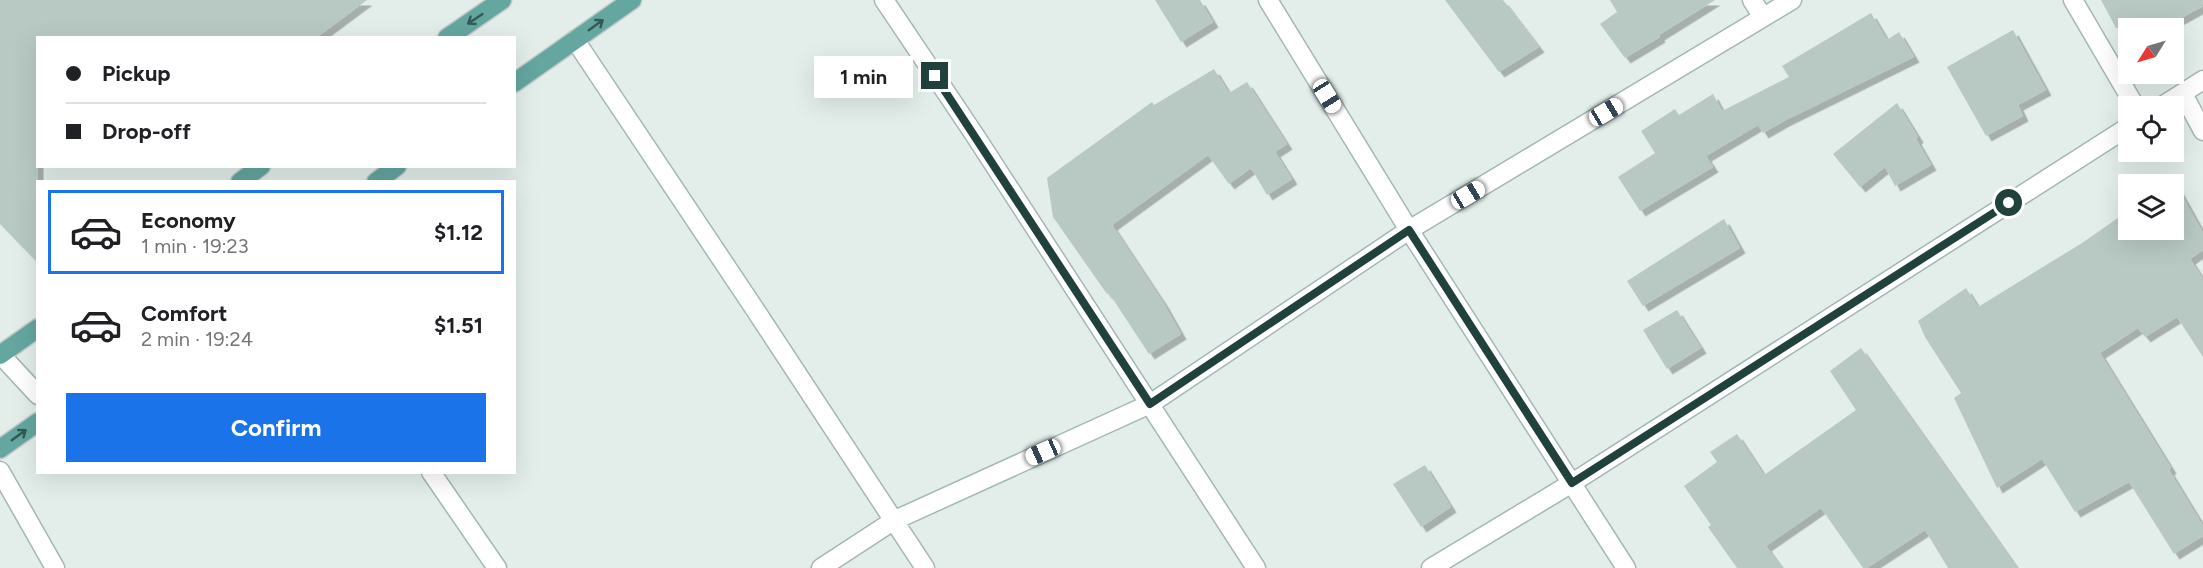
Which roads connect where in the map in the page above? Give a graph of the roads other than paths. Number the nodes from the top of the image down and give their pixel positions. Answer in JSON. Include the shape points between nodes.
{"nodes":[{"id":1,"x":502,"y":0,"type":"edge"},
{"id":2,"x":632,"y":0,"type":"edge"},
{"id":3,"x":884,"y":0,"type":"edge"},
{"id":4,"x":1268,"y":0,"type":"edge"},
{"id":5,"x":1752,"y":0,"type":"edge"},
{"id":6,"x":1791,"y":0,"type":"edge"},
{"id":7,"x":2073,"y":0,"type":"edge"},
{"id":8,"x":1763,"y":17,"type":"junction"},
{"id":9,"x":450,"y":36,"type":"edge"},
{"id":10,"x":575,"y":40,"type":"junction"},
{"id":11,"x":2203,"y":80,"type":"edge"},
{"id":12,"x":516,"y":82,"type":"edge"},
{"id":13,"x":2183,"y":94,"type":"junction"},
{"id":14,"x":2129,"y":96,"type":"edge"},
{"id":15,"x":2180,"y":96,"type":"edge"},
{"id":16,"x":2203,"y":131,"type":"edge"},
{"id":17,"x":2118,"y":133,"type":"edge"},
{"id":18,"x":258,"y":168,"type":"edge"},
{"id":19,"x":394,"y":168,"type":"edge"},
{"id":20,"x":243,"y":180,"type":"edge"},
{"id":21,"x":379,"y":180,"type":"edge"},
{"id":22,"x":1409,"y":230,"type":"junction"},
{"id":23,"x":36,"y":329,"type":"edge"},
{"id":24,"x":0,"y":355,"type":"edge"},
{"id":25,"x":36,"y":392,"type":"edge"},
{"id":26,"x":1150,"y":404,"type":"junction"},
{"id":27,"x":36,"y":423,"type":"edge"},
{"id":28,"x":0,"y":449,"type":"edge"},
{"id":29,"x":0,"y":471,"type":"edge"},
{"id":30,"x":432,"y":474,"type":"edge"},
{"id":31,"x":1572,"y":483,"type":"junction"},
{"id":32,"x":892,"y":521,"type":"junction"},
{"id":33,"x":55,"y":568,"type":"edge"},
{"id":34,"x":497,"y":568,"type":"edge"},
{"id":35,"x":821,"y":568,"type":"edge"},
{"id":36,"x":925,"y":568,"type":"edge"},
{"id":37,"x":1256,"y":568,"type":"edge"},
{"id":38,"x":1431,"y":568,"type":"edge"},
{"id":39,"x":1626,"y":568,"type":"edge"}],
"edges":[{"from":1,"to":9,"type":"main road","one_way":true},
{"from":10,"to":2,"type":"main road","one_way":true},
{"from":3,"to":26,"type":"street"},
{"from":4,"to":22,"type":"street"},
{"from":5,"to":8,"type":"street"},
{"from":6,"to":8,"type":"street"},
{"from":7,"to":14,"type":"street"},
{"from":8,"to":22,"type":"street"},
{"from":10,"to":12,"type":"main road"},
{"from":10,"to":32,"type":"street"},
{"from":11,"to":13,"type":"street"},
{"from":13,"to":15,"type":"street"},
{"from":13,"to":16,"type":"street"},
{"from":17,"to":31,"type":"street"},
{"from":18,"to":20,"type":"main road"},
{"from":19,"to":21,"type":"main road"},
{"from":22,"to":26,"type":"street"},
{"from":22,"to":31,"type":"street"},
{"from":23,"to":24,"type":"main road"},
{"from":24,"to":25,"type":"street"},
{"from":26,"to":32,"type":"street"},
{"from":26,"to":37,"type":"street"},
{"from":28,"to":27,"type":"main road","one_way":true},
{"from":29,"to":33,"type":"street"},
{"from":30,"to":34,"type":"street"},
{"from":31,"to":38,"type":"street"},
{"from":31,"to":39,"type":"street"},
{"from":32,"to":35,"type":"street"},
{"from":32,"to":36,"type":"street"}]}
